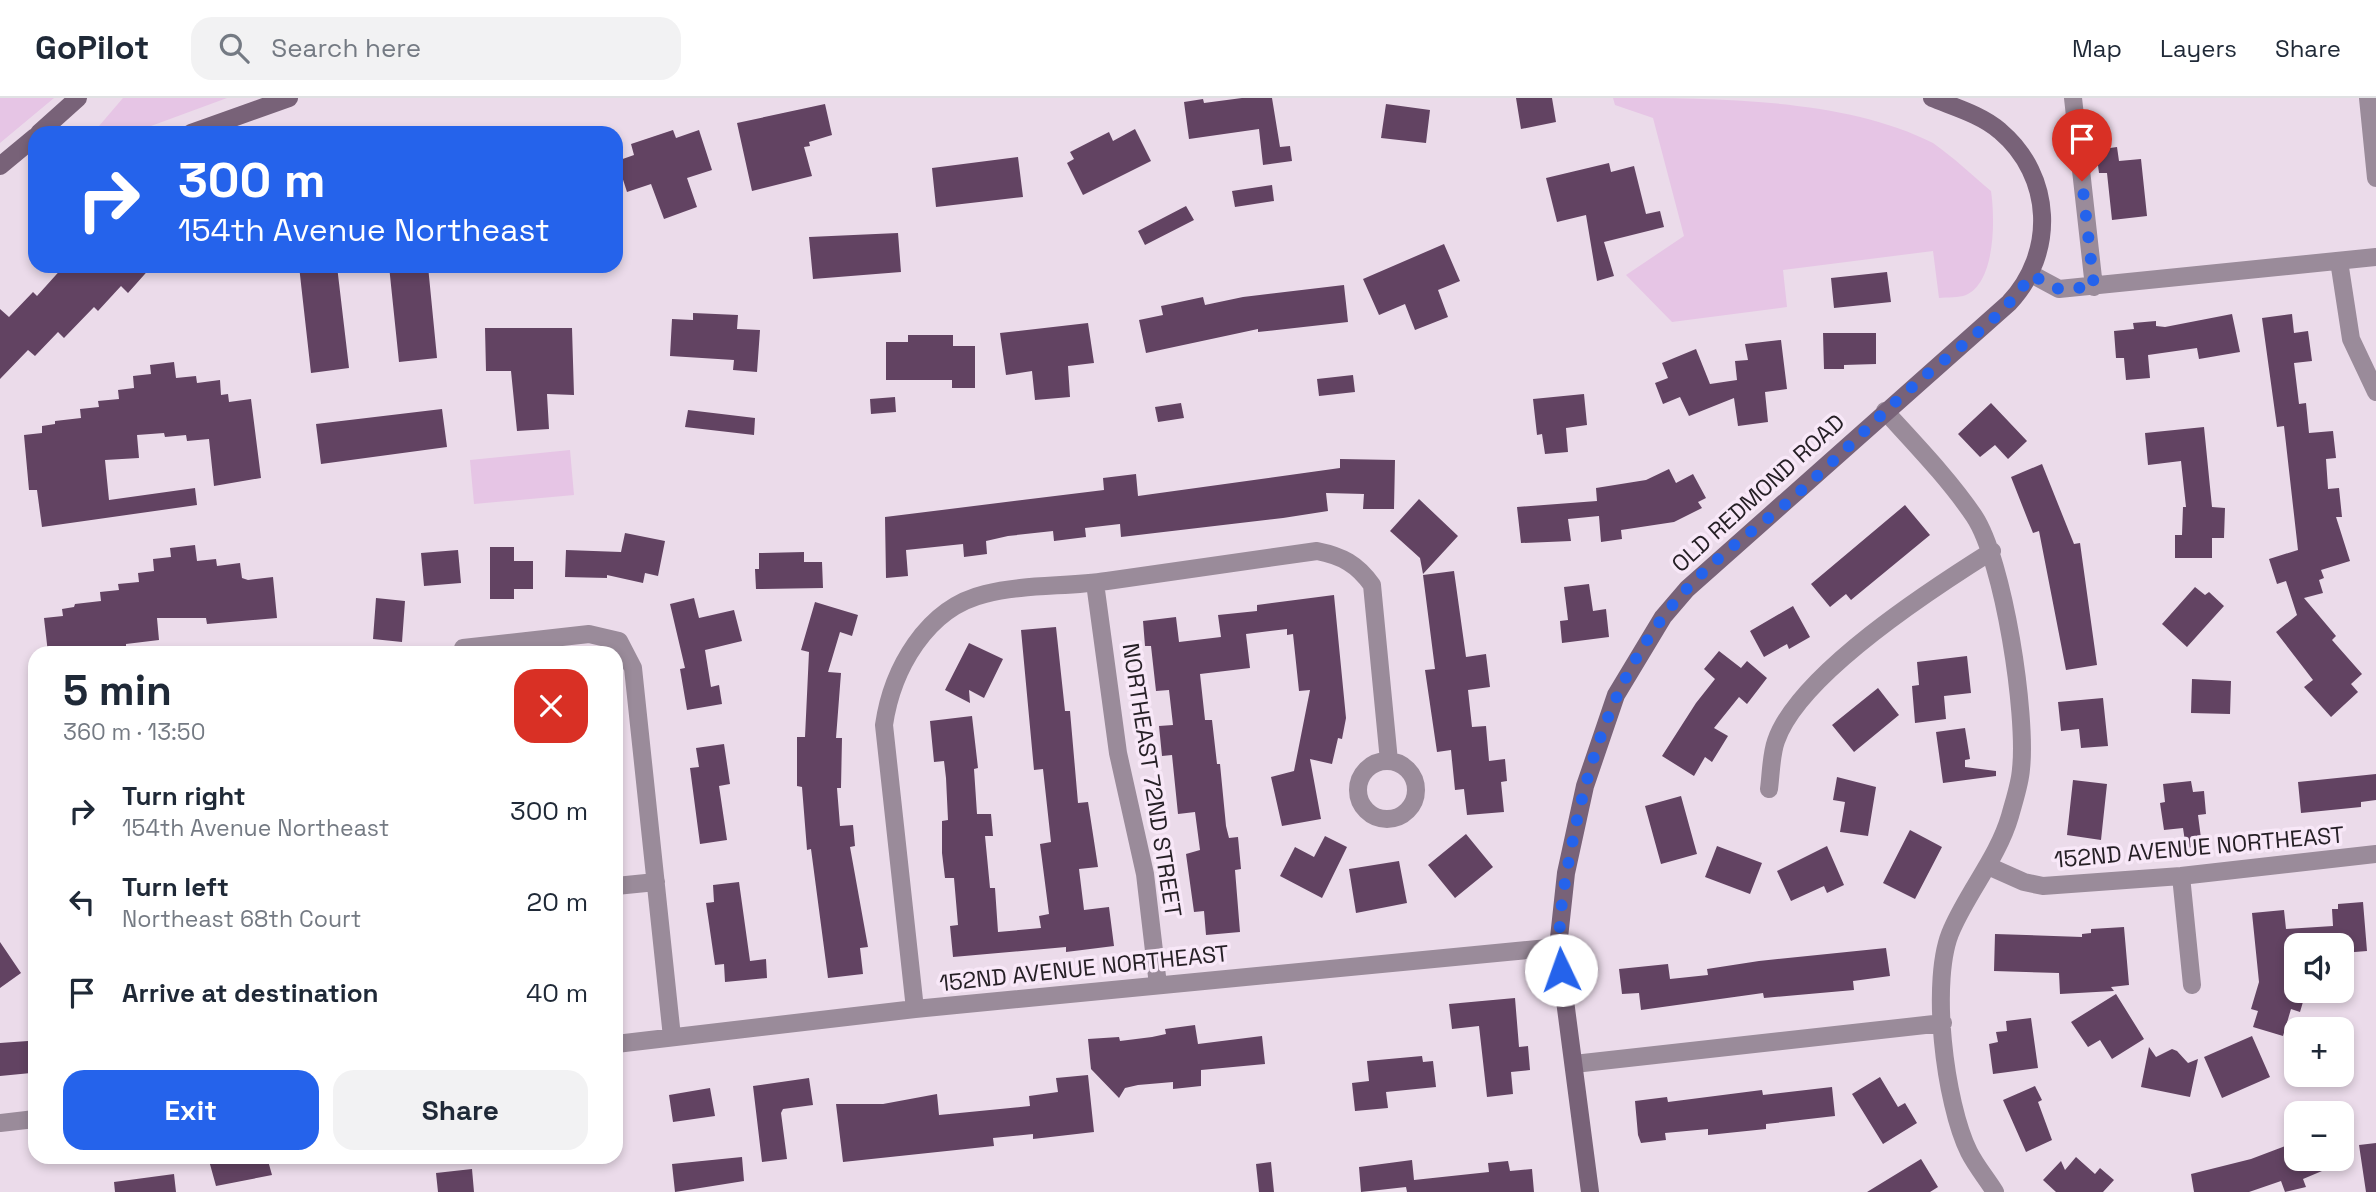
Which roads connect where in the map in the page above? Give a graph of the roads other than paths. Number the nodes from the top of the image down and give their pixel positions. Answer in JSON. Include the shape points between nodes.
{"nodes":[{"id":1,"x":78,"y":98,"type":"edge"},
{"id":2,"x":289,"y":98,"type":"edge"},
{"id":3,"x":1932,"y":98,"type":"edge"},
{"id":4,"x":2073,"y":98,"type":"edge"},
{"id":5,"x":2368,"y":98,"type":"edge"},
{"id":6,"x":47,"y":126,"type":"edge"},
{"id":7,"x":211,"y":126,"type":"edge"},
{"id":8,"x":28,"y":143,"type":"edge"},
{"id":9,"x":15,"y":155,"type":"junction"},
{"id":10,"x":28,"y":159,"type":"edge"},
{"id":11,"x":0,"y":166,"type":"edge"},
{"id":12,"x":2376,"y":178,"type":"edge"},
{"id":13,"x":2376,"y":257,"type":"edge"},
{"id":14,"x":2339,"y":261,"type":"junction"},
{"id":15,"x":2031,"y":275,"type":"junction"},
{"id":16,"x":2094,"y":287,"type":"junction"},
{"id":17,"x":2376,"y":392,"type":"edge"},
{"id":18,"x":1885,"y":411,"type":"junction"},
{"id":19,"x":1992,"y":551,"type":"junction"},
{"id":20,"x":1096,"y":583,"type":"junction"},
{"id":21,"x":481,"y":646,"type":"edge"},
{"id":22,"x":622,"y":646,"type":"edge"},
{"id":23,"x":623,"y":649,"type":"edge"},
{"id":24,"x":1389,"y":761,"type":"dead end"},
{"id":25,"x":1769,"y":789,"type":"dead end"},
{"id":26,"x":2376,"y":854,"type":"edge"},
{"id":27,"x":1988,"y":866,"type":"junction"},
{"id":28,"x":2181,"y":876,"type":"junction"},
{"id":29,"x":656,"y":882,"type":"junction"},
{"id":30,"x":623,"y":885,"type":"edge"},
{"id":31,"x":1558,"y":947,"type":"junction"},
{"id":32,"x":1158,"y":985,"type":"junction"},
{"id":33,"x":2192,"y":985,"type":"dead end"},
{"id":34,"x":915,"y":1009,"type":"junction"},
{"id":35,"x":1943,"y":1023,"type":"junction"},
{"id":36,"x":672,"y":1037,"type":"junction"},
{"id":37,"x":623,"y":1043,"type":"edge"},
{"id":38,"x":1574,"y":1064,"type":"junction"},
{"id":39,"x":28,"y":1120,"type":"edge"},
{"id":40,"x":0,"y":1123,"type":"edge"},
{"id":41,"x":1590,"y":1192,"type":"edge"},
{"id":42,"x":1995,"y":1192,"type":"edge"}],
"edges":[{"from":1,"to":6,"type":"main road"},
{"from":2,"to":7,"type":"main road"},
{"from":3,"to":15,"type":"main road","name":"OLD REDMOND ROAD","via":[[1998,129],[2024,158],[2040,193],[2043,214],[2044,232]]},
{"from":4,"to":16,"type":"street"},
{"from":5,"to":12,"type":"street"},
{"from":8,"to":9,"type":"main road"},
{"from":9,"to":10,"type":"main road"},
{"from":9,"to":11,"type":"main road"},
{"from":13,"to":14,"type":"street"},
{"from":14,"to":16,"type":"street"},
{"from":14,"to":17,"type":"street","via":[[2350,339]]},
{"from":15,"to":16,"type":"street","via":[[2059,289]]},
{"from":15,"to":18,"type":"main road","name":"OLD REDMOND ROAD","via":[[2009,303]]},
{"from":18,"to":19,"type":"street","via":[[1975,516]]},
{"from":18,"to":31,"type":"main road","name":"OLD REDMOND ROAD","via":[[1707,569],[1663,617],[1616,695],[1584,786],[1566,873]]},
{"from":19,"to":25,"type":"street","via":[[1887,621],[1795,707],[1775,741]]},
{"from":19,"to":27,"type":"street","via":[[2004,597],[2022,730],[2021,770],[2010,818]]},
{"from":20,"to":24,"type":"street","via":[[1317,551],[1341,555],[1372,585]]},
{"from":20,"to":32,"type":"street","name":"NORTHEAST 72ND STREET","via":[[1118,753],[1146,874]]},
{"from":20,"to":34,"type":"street","via":[[981,594],[937,620],[915,642],[898,672],[884,725]]},
{"from":21,"to":22,"type":"street","via":[[589,634],[619,641]]},
{"from":23,"to":29,"type":"street","via":[[633,668]]},
{"from":26,"to":28,"type":"street","name":"152ND AVENUE NORTHEAST"},
{"from":27,"to":28,"type":"street","name":"152ND AVENUE NORTHEAST","via":[[2043,886]]},
{"from":27,"to":35,"type":"street","via":[[1951,929],[1944,951]]},
{"from":28,"to":33,"type":"street"},
{"from":29,"to":30,"type":"street"},
{"from":29,"to":36,"type":"street"},
{"from":31,"to":32,"type":"street","name":"152ND AVENUE NORTHEAST"},
{"from":31,"to":38,"type":"main road","name":"OLD REDMOND ROAD"},
{"from":32,"to":34,"type":"street","name":"152ND AVENUE NORTHEAST"},
{"from":34,"to":36,"type":"street","name":"152ND AVENUE NORTHEAST"},
{"from":35,"to":38,"type":"street"},
{"from":35,"to":42,"type":"street","via":[[1953,1107],[1969,1152]]},
{"from":36,"to":37,"type":"street","name":"152ND AVENUE NORTHEAST"},
{"from":38,"to":41,"type":"main road","name":"OLD REDMOND ROAD"},
{"from":39,"to":40,"type":"street"}]}
